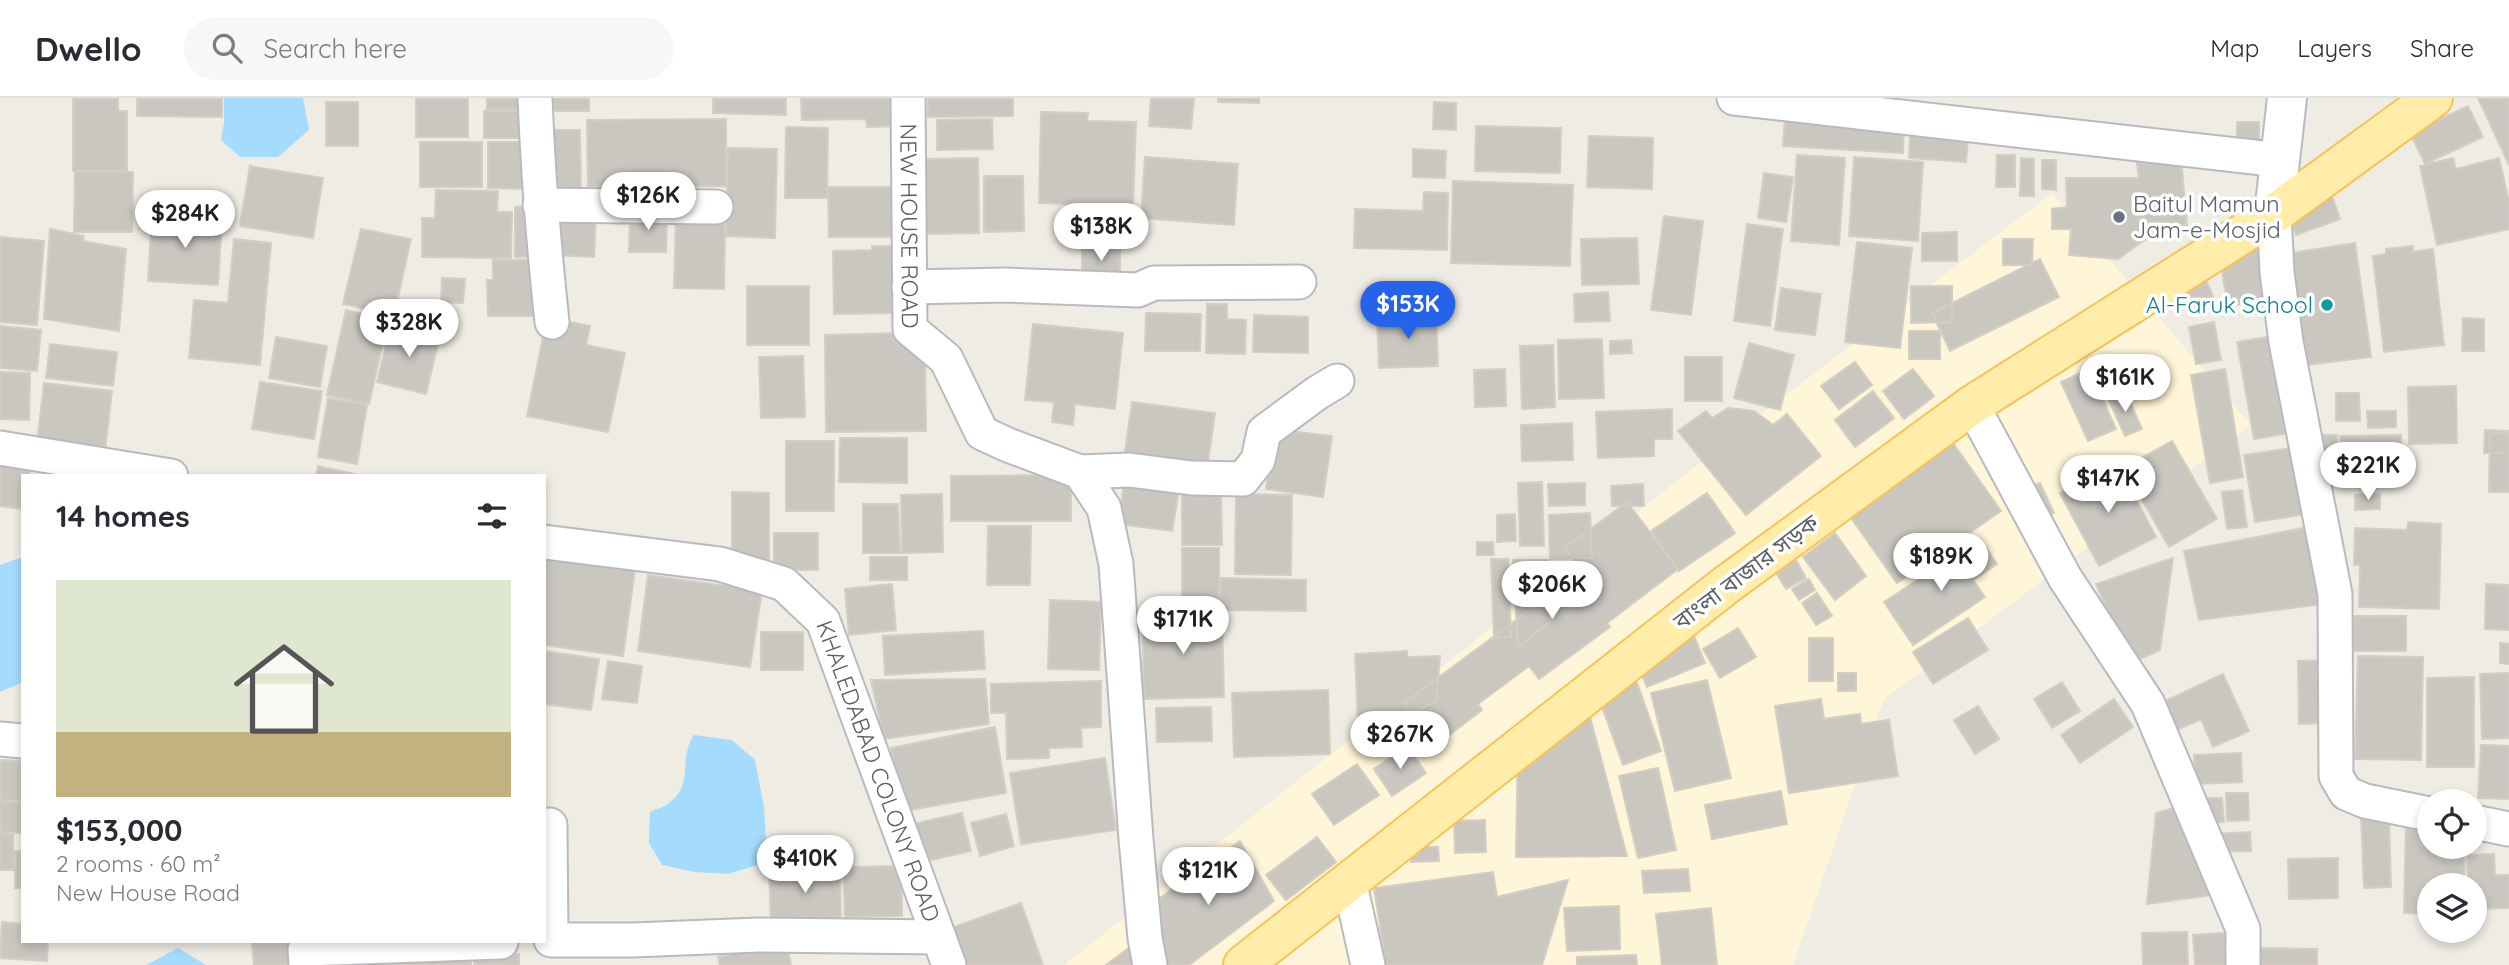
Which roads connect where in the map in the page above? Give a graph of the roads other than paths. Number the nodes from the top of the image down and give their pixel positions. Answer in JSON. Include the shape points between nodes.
{"nodes":[{"id":1,"x":535,"y":98,"type":"edge"},
{"id":2,"x":908,"y":98,"type":"edge"},
{"id":3,"x":1734,"y":98,"type":"edge"},
{"id":4,"x":2287,"y":98,"type":"edge"},
{"id":5,"x":2433,"y":98,"type":"edge"},
{"id":6,"x":2280,"y":160,"type":"junction"},
{"id":7,"x":540,"y":205,"type":"junction"},
{"id":8,"x":716,"y":207,"type":"dead end"},
{"id":9,"x":2274,"y":214,"type":"junction"},
{"id":10,"x":1299,"y":282,"type":"dead end"},
{"id":11,"x":909,"y":287,"type":"junction"},
{"id":12,"x":552,"y":323,"type":"dead end"},
{"id":13,"x":1338,"y":381,"type":"dead end"},
{"id":14,"x":1972,"y":405,"type":"junction"},
{"id":15,"x":0,"y":448,"type":"edge"},
{"id":16,"x":1080,"y":472,"type":"junction"},
{"id":17,"x":159,"y":474,"type":"edge"},
{"id":18,"x":546,"y":542,"type":"edge"},
{"id":19,"x":0,"y":739,"type":"edge"},
{"id":20,"x":21,"y":741,"type":"edge"},
{"id":21,"x":2417,"y":812,"type":"edge"},
{"id":22,"x":550,"y":825,"type":"dead end"},
{"id":23,"x":2487,"y":825,"type":"edge"},
{"id":24,"x":2509,"y":829,"type":"edge"},
{"id":25,"x":1349,"y":880,"type":"junction"},
{"id":26,"x":548,"y":940,"type":"edge"},
{"id":27,"x":473,"y":943,"type":"edge"},
{"id":28,"x":944,"y":951,"type":"edge"},
{"id":29,"x":306,"y":965,"type":"edge"},
{"id":30,"x":1150,"y":965,"type":"edge"},
{"id":31,"x":1243,"y":965,"type":"edge"},
{"id":32,"x":1368,"y":965,"type":"edge"},
{"id":33,"x":2243,"y":965,"type":"edge"}],
"edges":[{"from":1,"to":7,"type":"street"},
{"from":2,"to":11,"type":"street","name":"NEW HOUSE ROAD"},
{"from":3,"to":6,"type":"street"},
{"from":4,"to":6,"type":"main road"},
{"from":5,"to":9,"type":"main road","name":"বাংলা বাজার সড়ক"},
{"from":6,"to":9,"type":"main road"},
{"from":7,"to":8,"type":"street"},
{"from":7,"to":12,"type":"street"},
{"from":9,"to":14,"type":"main road","name":"বাংলা বাজার সড়ক"},
{"from":9,"to":21,"type":"street","via":[[2286,342],[2335,594],[2336,776],[2346,793]]},
{"from":10,"to":11,"type":"street","via":[[1154,283],[1138,290]]},
{"from":11,"to":16,"type":"street","name":"NEW HOUSE ROAD","via":[[910,329],[946,359],[982,433]]},
{"from":13,"to":16,"type":"street","via":[[1264,432],[1258,460],[1243,479],[1129,470]]},
{"from":14,"to":25,"type":"main road","name":"বাংলা বাজার সড়ক","via":[[1726,585]]},
{"from":14,"to":33,"type":"street","via":[[2066,578],[2148,704],[2243,929]]},
{"from":15,"to":17,"type":"street"},
{"from":16,"to":30,"type":"street","via":[[1104,508],[1116,564]]},
{"from":18,"to":28,"type":"street","name":"KHALEDABAD COLONY ROAD","via":[[720,564],[784,583],[822,621]]},
{"from":19,"to":20,"type":"street"},
{"from":22,"to":26,"type":"street"},
{"from":23,"to":24,"type":"street"},
{"from":25,"to":31,"type":"main road","name":"বাংলা বাজার সড়ক"},
{"from":25,"to":32,"type":"street"},
{"from":26,"to":28,"type":"street","via":[[758,935]]},
{"from":27,"to":29,"type":"street","via":[[305,949]]}]}
